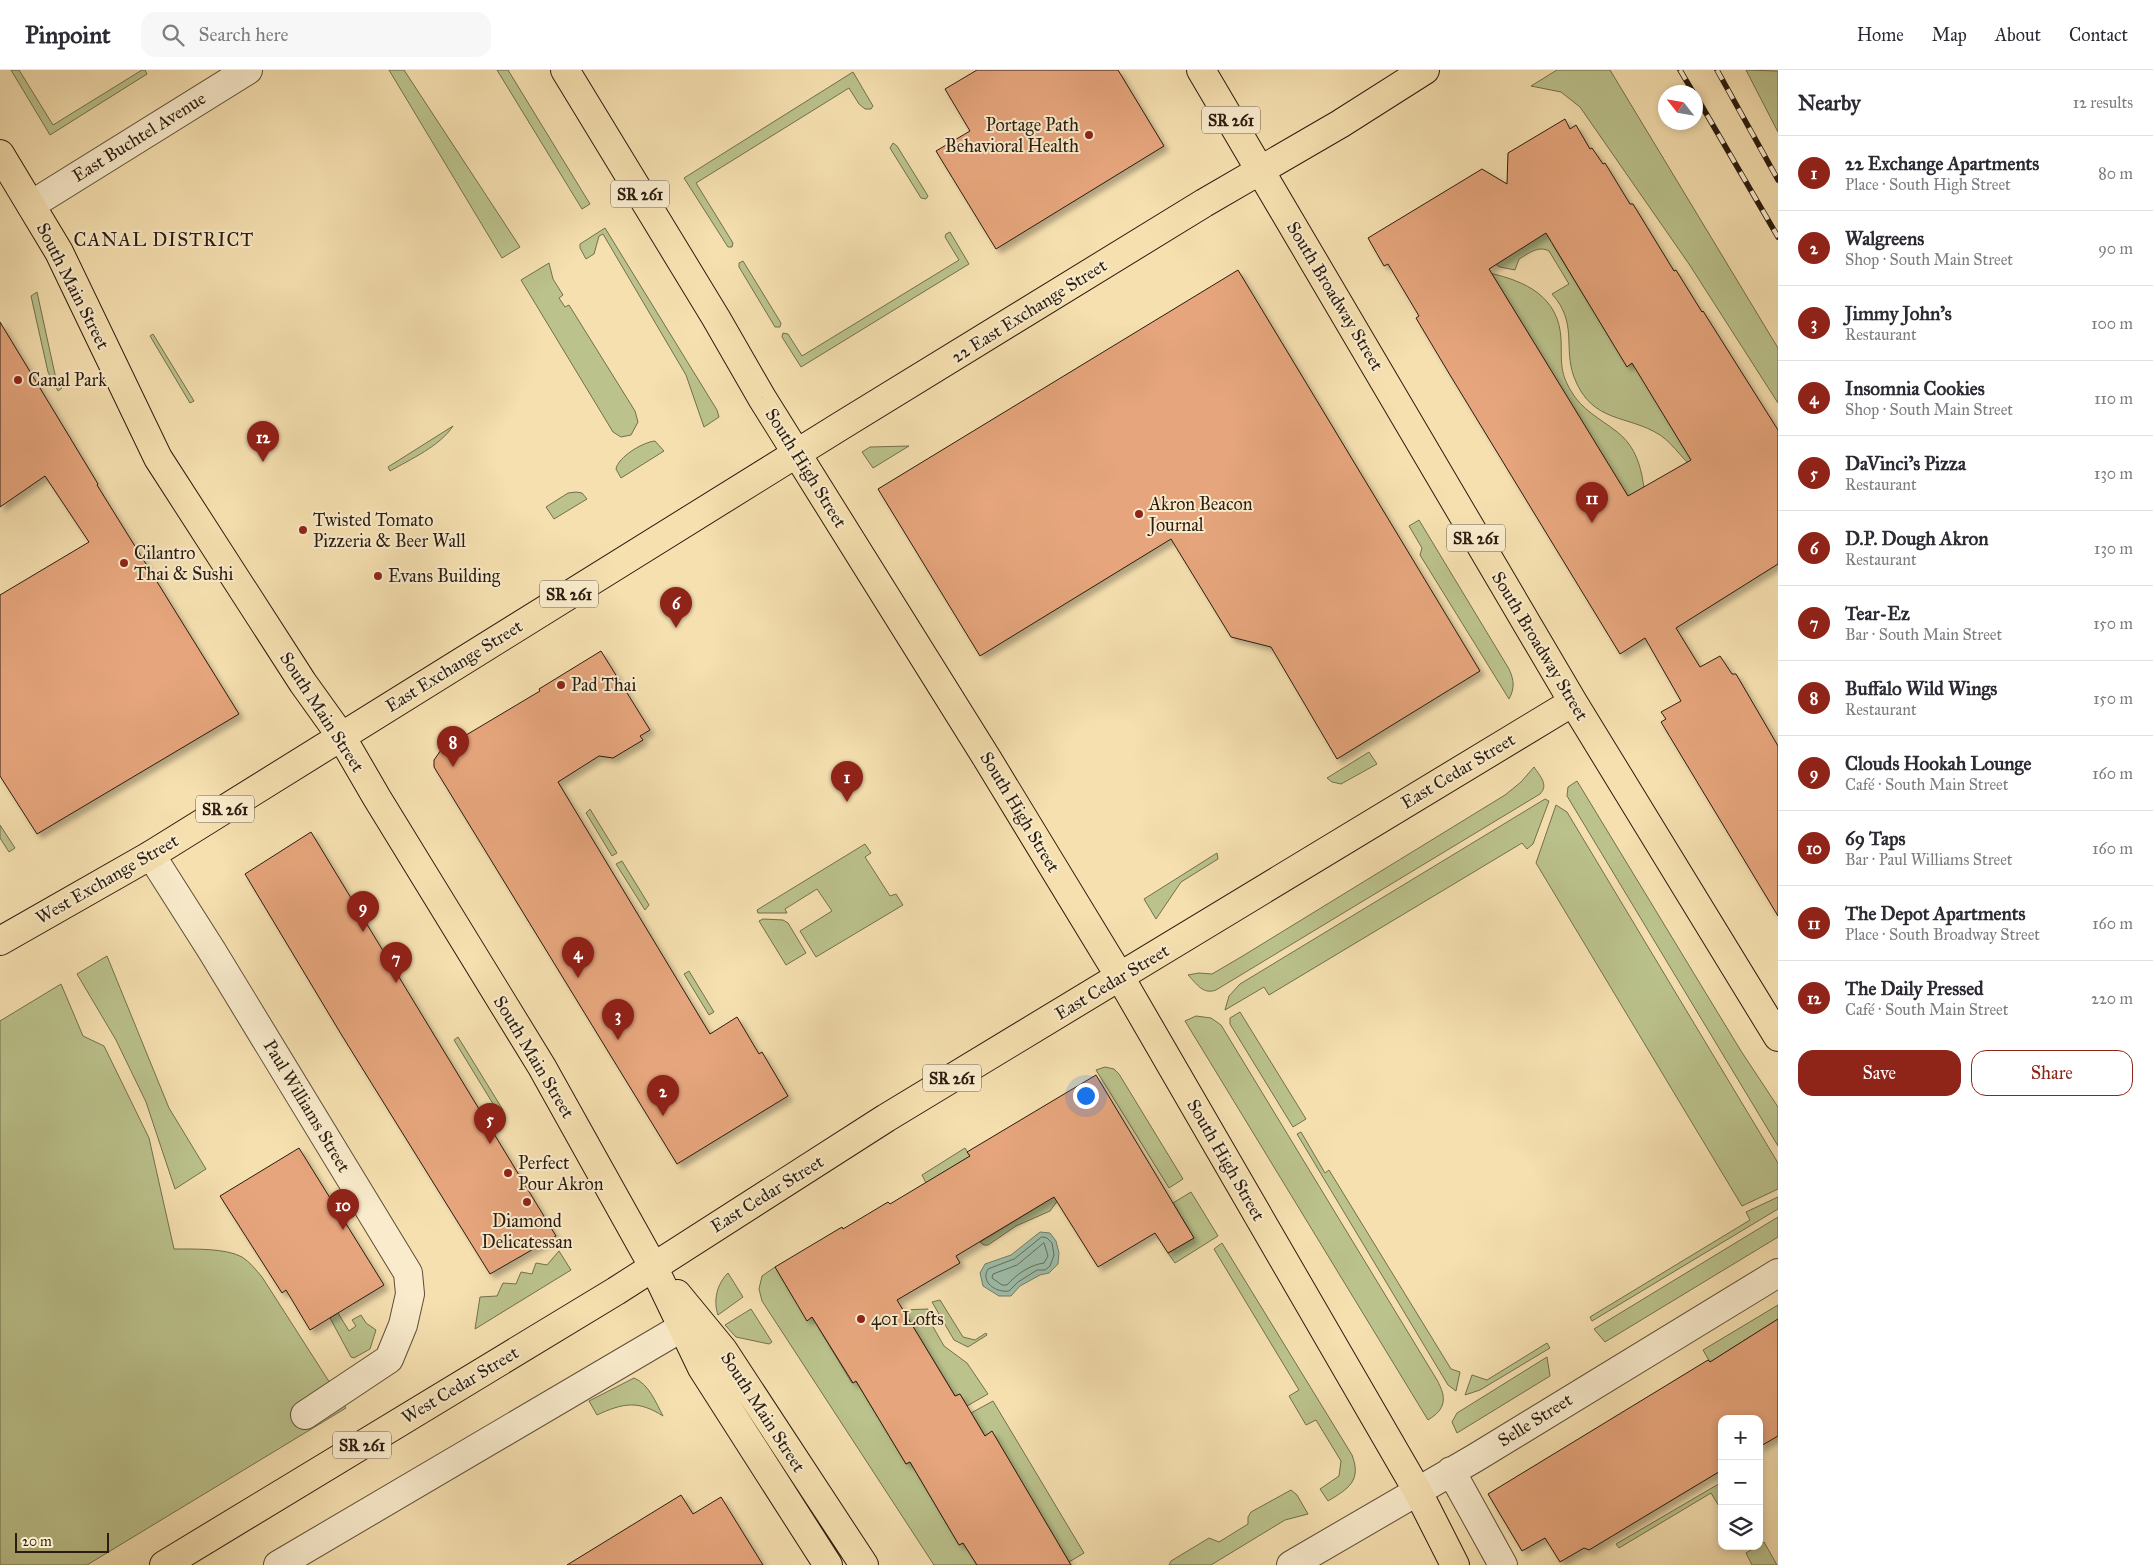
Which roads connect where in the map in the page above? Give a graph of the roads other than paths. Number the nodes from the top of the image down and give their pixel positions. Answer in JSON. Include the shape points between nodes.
{"nodes":[{"id":1,"x":248,"y":70,"type":"edge"},
{"id":2,"x":565,"y":70,"type":"edge"},
{"id":3,"x":1201,"y":70,"type":"edge"},
{"id":4,"x":1425,"y":70,"type":"edge"},
{"id":5,"x":0,"y":154,"type":"edge"},
{"id":6,"x":1261,"y":170,"type":"junction"},
{"id":7,"x":31,"y":205,"type":"junction"},
{"id":8,"x":797,"y":453,"type":"junction"},
{"id":9,"x":1573,"y":702,"type":"junction"},
{"id":10,"x":341,"y":736,"type":"junction"},
{"id":11,"x":151,"y":855,"type":"junction"},
{"id":12,"x":0,"y":942,"type":"edge"},
{"id":13,"x":1120,"y":977,"type":"junction"},
{"id":14,"x":1778,"y":1037,"type":"edge"},
{"id":15,"x":653,"y":1266,"type":"junction"},
{"id":16,"x":1778,"y":1273,"type":"edge"},
{"id":17,"x":682,"y":1328,"type":"junction"},
{"id":18,"x":305,"y":1415,"type":"dead end"},
{"id":19,"x":1451,"y":1471,"type":"junction"},
{"id":20,"x":1417,"y":1490,"type":"junction"},
{"id":21,"x":164,"y":1565,"type":"edge"},
{"id":22,"x":278,"y":1565,"type":"edge"},
{"id":23,"x":828,"y":1565,"type":"edge"},
{"id":24,"x":864,"y":1565,"type":"edge"},
{"id":25,"x":1291,"y":1565,"type":"edge"},
{"id":26,"x":1455,"y":1565,"type":"edge"},
{"id":27,"x":1503,"y":1565,"type":"edge"}],
"edges":[{"from":1,"to":7,"type":"street","name":"East Buchtel Avenue"},
{"from":2,"to":8,"type":"main road","name":"South High Street","number":"SR 261"},
{"from":3,"to":6,"type":"main road","name":"South Broadway Street","number":"SR 261"},
{"from":4,"to":6,"type":"main road"},
{"from":5,"to":7,"type":"main road","name":"South Main Street"},
{"from":6,"to":8,"type":"main road","name":"22 East Exchange Street"},
{"from":6,"to":9,"type":"main road","name":"South Broadway Street","number":"SR 261"},
{"from":7,"to":10,"type":"main road","name":"South Main Street","via":[[59,252],[158,458],[303,683]]},
{"from":8,"to":10,"type":"main road","name":"East Exchange Street","number":"SR 261"},
{"from":8,"to":13,"type":"main road","name":"South High Street"},
{"from":9,"to":13,"type":"main road","name":"East Cedar Street","number":"SR 261"},
{"from":9,"to":14,"type":"main road","name":"South Broadway Street"},
{"from":10,"to":11,"type":"main road","name":"West Exchange Street","number":"SR 261"},
{"from":10,"to":15,"type":"main road","name":"South Main Street","via":[[542,1067]]},
{"from":11,"to":12,"type":"main road","name":"West Exchange Street","number":"SR 261"},
{"from":11,"to":18,"type":"street","name":"Paul Williams Street","via":[[408,1273],[410,1294],[389,1359]]},
{"from":13,"to":15,"type":"main road","name":"East Cedar Street","number":"SR 261","via":[[886,1118]]},
{"from":13,"to":20,"type":"main road","name":"South High Street"},
{"from":15,"to":17,"type":"main road","name":"South Main Street"},
{"from":15,"to":21,"type":"main road","name":"West Cedar Street","number":"SR 261"},
{"from":15,"to":24,"type":"main road","name":"South Main Street","via":[[723,1350]]},
{"from":16,"to":19,"type":"street","name":"Selle Street"},
{"from":17,"to":22,"type":"street"},
{"from":17,"to":23,"type":"main road","name":"South Main Street","via":[[702,1368]]},
{"from":19,"to":20,"type":"street","name":"Selle Street"},
{"from":19,"to":27,"type":"street"},
{"from":20,"to":25,"type":"street","name":"Selle Street"},
{"from":20,"to":26,"type":"main road","name":"South High Street"}]}
